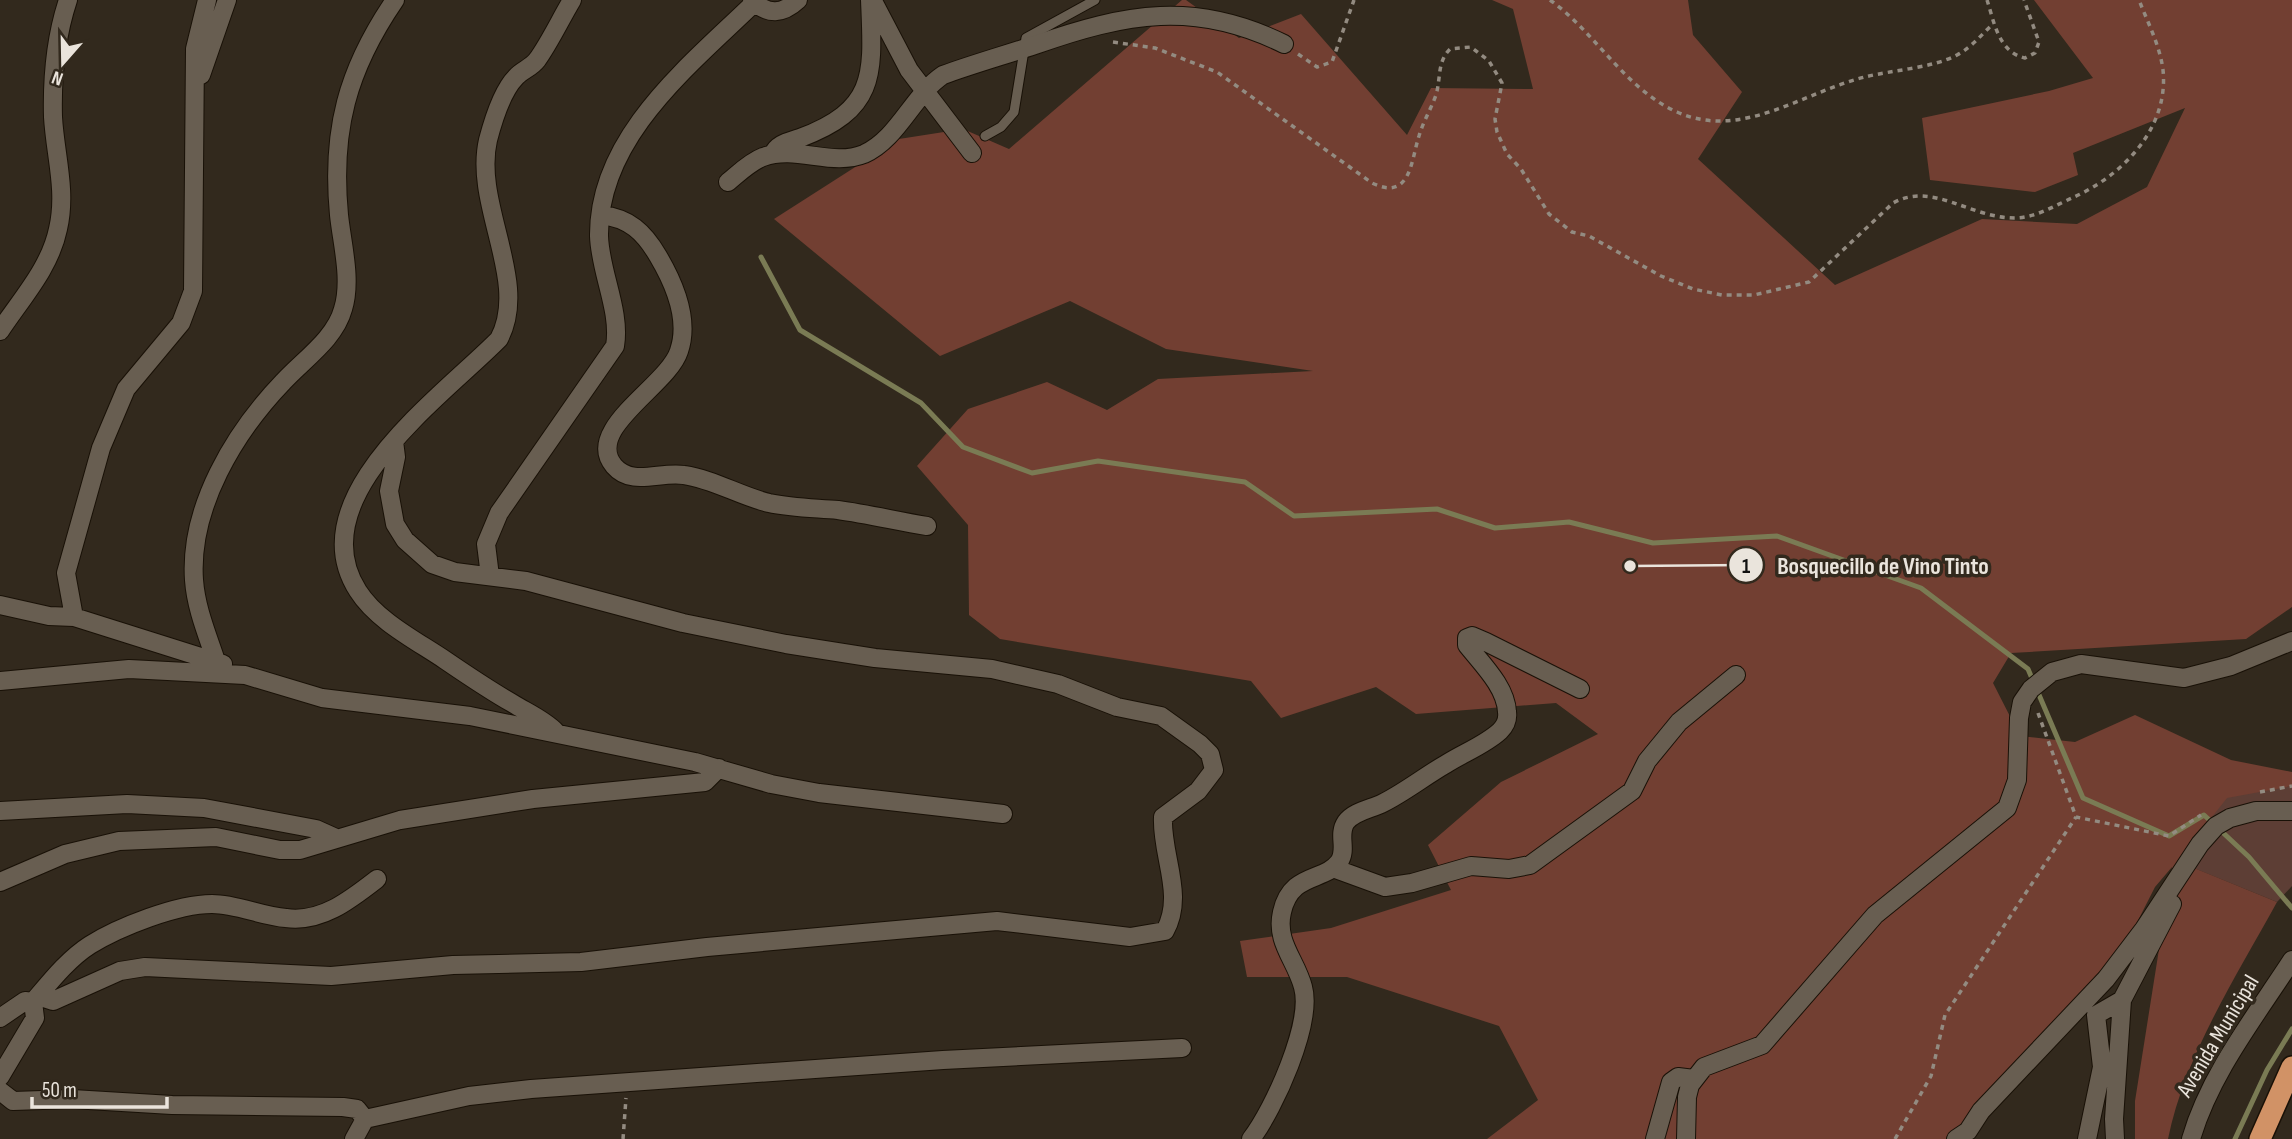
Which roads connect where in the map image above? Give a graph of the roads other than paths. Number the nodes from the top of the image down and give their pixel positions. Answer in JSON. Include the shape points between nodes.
{"nodes":[{"id":1,"x":68,"y":0,"type":"edge"},
{"id":2,"x":207,"y":0,"type":"edge"},
{"id":3,"x":227,"y":0,"type":"edge"},
{"id":4,"x":395,"y":0,"type":"edge"},
{"id":5,"x":572,"y":0,"type":"edge"},
{"id":6,"x":798,"y":0,"type":"edge"},
{"id":7,"x":871,"y":0,"type":"edge"},
{"id":8,"x":1095,"y":0,"type":"edge"},
{"id":9,"x":753,"y":1,"type":"edge"},
{"id":10,"x":1284,"y":44,"type":"road end"},
{"id":11,"x":1023,"y":48,"type":"junction"},
{"id":12,"x":194,"y":86,"type":"junction"},
{"id":13,"x":925,"y":91,"type":"junction"},
{"id":14,"x":985,"y":136,"type":"dead end"},
{"id":15,"x":972,"y":153,"type":"dead end"},
{"id":16,"x":773,"y":154,"type":"junction"},
{"id":17,"x":728,"y":182,"type":"dead end"},
{"id":18,"x":601,"y":215,"type":"junction"},
{"id":19,"x":0,"y":331,"type":"edge"},
{"id":20,"x":394,"y":441,"type":"junction"},
{"id":21,"x":927,"y":526,"type":"dead end"},
{"id":22,"x":490,"y":576,"type":"junction"},
{"id":23,"x":0,"y":605,"type":"edge"},
{"id":24,"x":74,"y":617,"type":"junction"},
{"id":25,"x":2292,"y":641,"type":"edge"},
{"id":26,"x":216,"y":661,"type":"junction"},
{"id":27,"x":245,"y":675,"type":"junction"},
{"id":28,"x":1736,"y":675,"type":"dead end"},
{"id":29,"x":0,"y":681,"type":"edge"},
{"id":30,"x":1580,"y":689,"type":"dead end"},
{"id":31,"x":557,"y":736,"type":"junction"},
{"id":32,"x":719,"y":768,"type":"junction"},
{"id":33,"x":0,"y":811,"type":"edge"},
{"id":34,"x":2292,"y":811,"type":"edge"},
{"id":35,"x":1003,"y":814,"type":"dead end"},
{"id":36,"x":336,"y":838,"type":"junction"},
{"id":37,"x":2200,"y":844,"type":"junction"},
{"id":38,"x":1333,"y":868,"type":"junction"},
{"id":39,"x":377,"y":879,"type":"dead end"},
{"id":40,"x":0,"y":882,"type":"edge"},
{"id":41,"x":2292,"y":960,"type":"edge"},
{"id":42,"x":36,"y":999,"type":"junction"},
{"id":43,"x":2122,"y":1000,"type":"junction"},
{"id":44,"x":0,"y":1018,"type":"edge"},
{"id":45,"x":1182,"y":1048,"type":"dead end"},
{"id":46,"x":2292,"y":1067,"type":"edge"},
{"id":47,"x":0,"y":1077,"type":"edge"},
{"id":48,"x":1694,"y":1079,"type":"junction"},
{"id":49,"x":0,"y":1091,"type":"edge"},
{"id":50,"x":365,"y":1119,"type":"junction"},
{"id":51,"x":1963,"y":1136,"type":"edge"},
{"id":52,"x":354,"y":1139,"type":"edge"},
{"id":53,"x":1251,"y":1139,"type":"edge"},
{"id":54,"x":1655,"y":1139,"type":"edge"},
{"id":55,"x":1686,"y":1139,"type":"edge"},
{"id":56,"x":2087,"y":1139,"type":"edge"},
{"id":57,"x":2115,"y":1139,"type":"edge"},
{"id":58,"x":2191,"y":1139,"type":"edge"},
{"id":59,"x":2260,"y":1139,"type":"edge"}],
"edges":[{"from":1,"to":19,"type":"street","via":[[54,89],[62,189],[58,230],[29,292]]},
{"from":2,"to":12,"type":"street","via":[[195,49]]},
{"from":3,"to":12,"type":"street"},
{"from":4,"to":26,"type":"street","via":[[377,25],[339,123],[336,183],[346,285],[341,317],[243,431],[200,523],[195,586]]},
{"from":5,"to":20,"type":"street","via":[[536,61],[510,86],[488,141],[487,199],[509,304],[504,330]]},
{"from":6,"to":9,"type":"street","via":[[778,13]]},
{"from":7,"to":13,"type":"street"},
{"from":7,"to":16,"type":"street","via":[[872,66],[858,98],[845,117],[781,145]]},
{"from":8,"to":11,"type":"lane","via":[[1030,35]]},
{"from":9,"to":18,"type":"street","via":[[661,94],[617,157]]},
{"from":10,"to":11,"type":"street","via":[[1234,22],[1188,13],[1100,22]]},
{"from":11,"to":13,"type":"street","via":[[943,75]]},
{"from":11,"to":14,"type":"lane","via":[[1014,111],[1001,128]]},
{"from":12,"to":24,"type":"street","via":[[192,290],[181,323],[126,389],[101,447],[66,573]]},
{"from":13,"to":15,"type":"street"},
{"from":13,"to":16,"type":"street","via":[[879,144],[863,154],[845,159]]},
{"from":16,"to":17,"type":"street","via":[[753,162]]},
{"from":18,"to":21,"type":"street","via":[[627,222],[646,236],[676,290],[683,333],[670,371],[610,433],[608,455],[616,469],[631,477],[684,475],[768,503]]},
{"from":18,"to":22,"type":"street","via":[[600,250],[615,346],[499,513],[486,544]]},
{"from":20,"to":22,"type":"street","via":[[390,506],[405,540],[432,564]]},
{"from":20,"to":31,"type":"street","via":[[357,489],[349,511],[346,554],[358,592],[416,641],[547,725]]},
{"from":22,"to":42,"type":"street","via":[[786,644],[992,669],[1067,686],[1117,707],[1161,716],[1210,754],[1214,770],[1198,791],[1163,817],[1175,899],[1165,931],[1130,937],[997,921],[581,962],[453,965],[331,976],[145,967],[120,971],[53,1001]]},
{"from":23,"to":24,"type":"street"},
{"from":24,"to":26,"type":"street"},
{"from":25,"to":48,"type":"street","via":[[2231,666],[2184,678],[2081,664],[2052,672],[2022,702],[2017,780],[2007,808],[1875,915],[1762,1045],[1704,1067]]},
{"from":26,"to":27,"type":"street"},
{"from":27,"to":29,"type":"street","via":[[129,669]]},
{"from":27,"to":31,"type":"street","via":[[322,698],[428,709]]},
{"from":28,"to":38,"type":"street","via":[[1679,722],[1647,761],[1632,791],[1530,865],[1509,869],[1471,866],[1385,887]]},
{"from":30,"to":38,"type":"street","via":[[1469,636],[1467,645],[1502,691],[1507,722],[1476,747],[1348,819],[1342,827],[1343,855]]},
{"from":31,"to":32,"type":"street"},
{"from":32,"to":35,"type":"street","via":[[819,793]]},
{"from":32,"to":36,"type":"street","via":[[705,782],[533,799],[400,820]]},
{"from":33,"to":36,"type":"street","via":[[127,804],[204,808],[316,829]]},
{"from":34,"to":37,"type":"street","via":[[2256,811],[2230,818]]},
{"from":36,"to":40,"type":"street","via":[[290,850],[216,836],[119,841],[65,854]]},
{"from":37,"to":43,"type":"street"},
{"from":37,"to":51,"type":"street","via":[[2106,979]]},
{"from":38,"to":53,"type":"street","via":[[1302,882],[1287,897],[1282,913],[1281,932],[1303,984],[1305,1014],[1269,1113]]},
{"from":39,"to":42,"type":"street","via":[[329,911],[307,919],[210,904],[142,921],[89,945]]},
{"from":41,"to":58,"type":"street","name":"Avenida Municipal","via":[[2233,1051]]},
{"from":42,"to":44,"type":"street","via":[[20,1003]]},
{"from":42,"to":47,"type":"street","via":[[35,1018]]},
{"from":43,"to":56,"type":"street","via":[[2096,1015],[2102,1067]]},
{"from":43,"to":57,"type":"street"},
{"from":45,"to":50,"type":"street","via":[[943,1060],[470,1096]]},
{"from":46,"to":59,"type":"highway"},
{"from":48,"to":54,"type":"street","via":[[1678,1076],[1671,1082]]},
{"from":48,"to":55,"type":"street","via":[[1687,1097]]},
{"from":49,"to":50,"type":"street","via":[[13,1101],[343,1107],[357,1109]]},
{"from":50,"to":52,"type":"street"}]}
